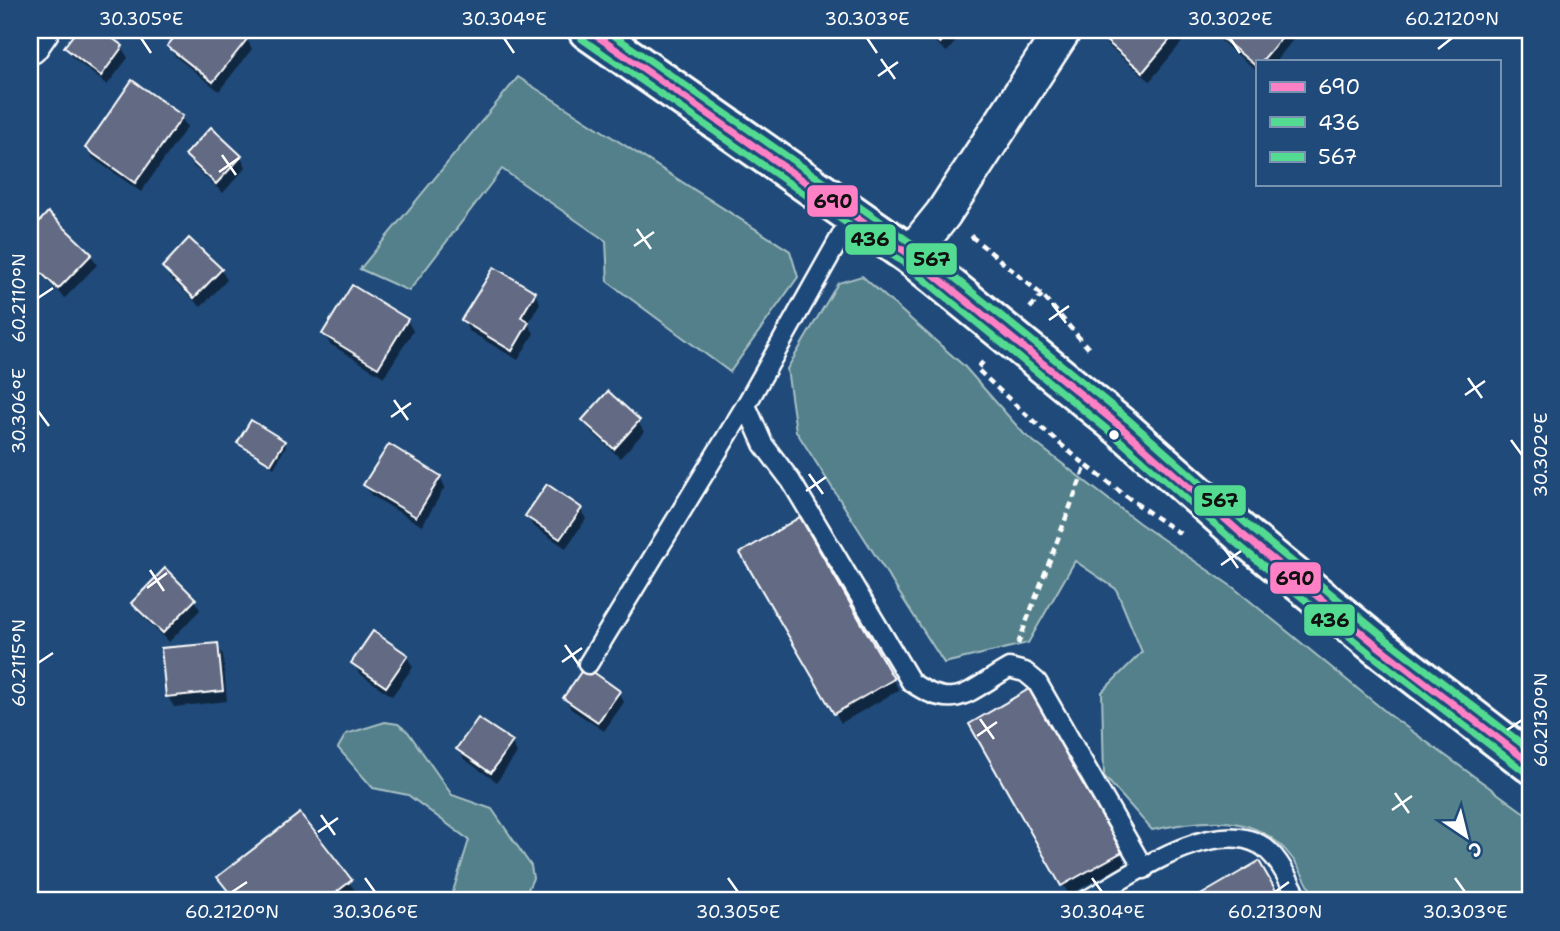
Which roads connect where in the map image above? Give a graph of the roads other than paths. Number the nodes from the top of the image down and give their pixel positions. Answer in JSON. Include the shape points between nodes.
{"nodes":[{"id":1,"x":41,"y":30,"type":"edge"},
{"id":2,"x":588,"y":30,"type":"edge"},
{"id":3,"x":1063,"y":30,"type":"edge"},
{"id":4,"x":30,"y":46,"type":"edge"},
{"id":5,"x":854,"y":213,"type":"junction"},
{"id":6,"x":910,"y":255,"type":"junction"},
{"id":7,"x":746,"y":405,"type":"junction"},
{"id":8,"x":588,"y":664,"type":"dead end"},
{"id":9,"x":1530,"y":763,"type":"edge"},
{"id":10,"x":1144,"y":869,"type":"junction"},
{"id":11,"x":1085,"y":901,"type":"edge"},
{"id":12,"x":1300,"y":901,"type":"edge"}],
"edges":[{"from":1,"to":4,"type":"street"},
{"from":2,"to":5,"type":"main road"},
{"from":3,"to":6,"type":"street","via":[[943,214]]},
{"from":5,"to":6,"type":"main road"},
{"from":5,"to":7,"type":"lane"},
{"from":6,"to":9,"type":"main road","via":[[1379,647]]},
{"from":7,"to":8,"type":"lane"},
{"from":7,"to":10,"type":"lane","via":[[763,444],[806,504],[911,682],[931,696],[953,700],[1009,668],[1025,672],[1037,682]]},
{"from":10,"to":11,"type":"lane"},
{"from":10,"to":12,"type":"lane","via":[[1189,844],[1236,837],[1260,845],[1276,859]]}]}
